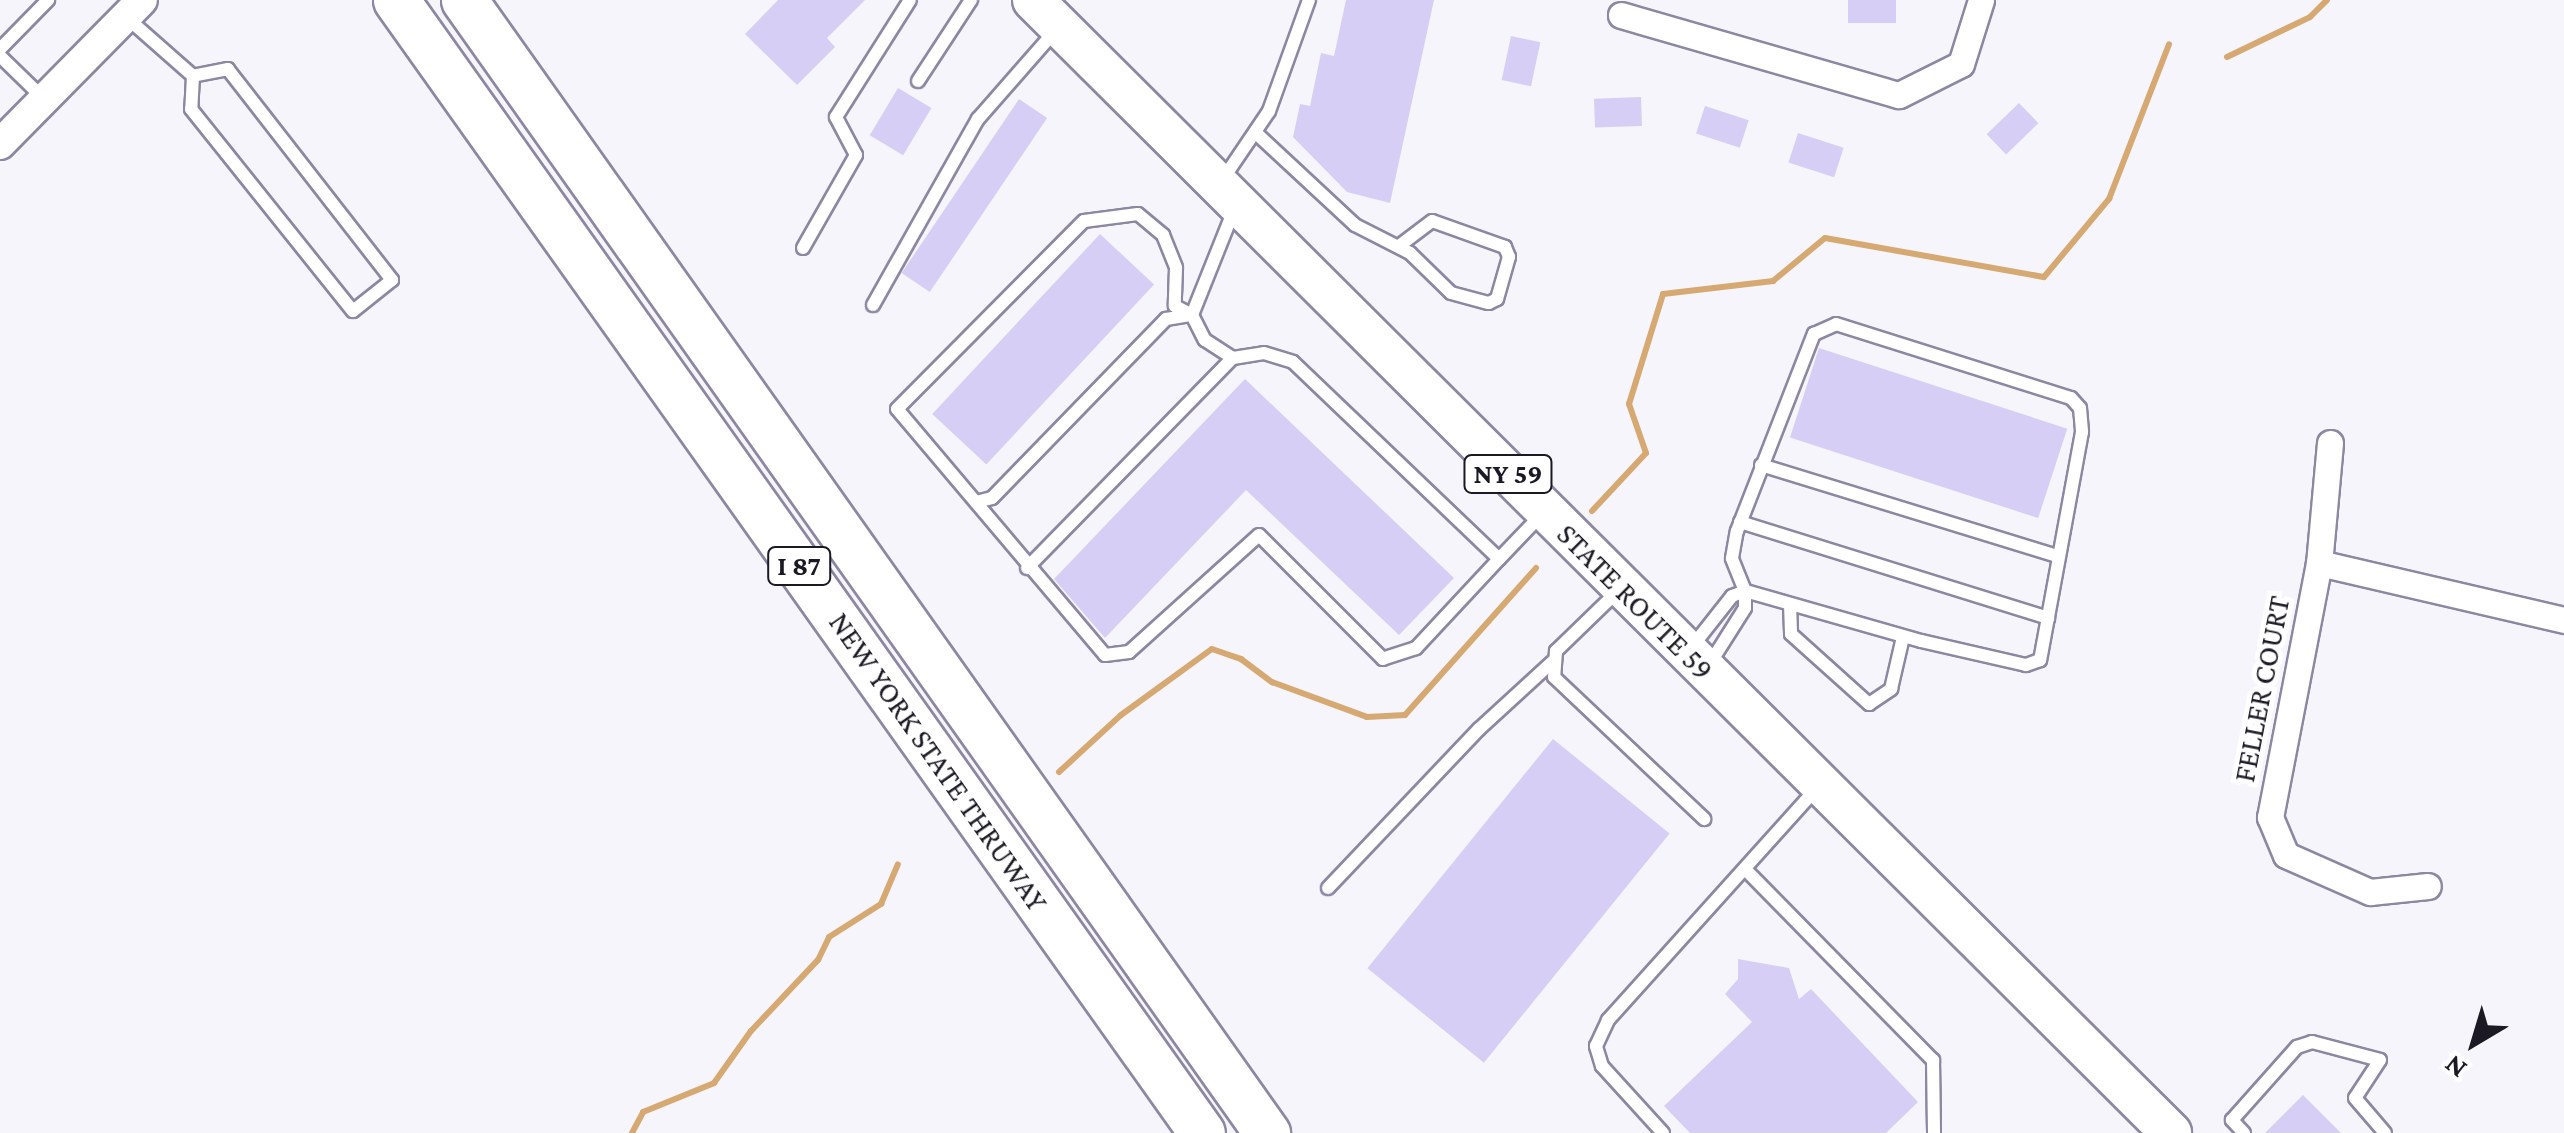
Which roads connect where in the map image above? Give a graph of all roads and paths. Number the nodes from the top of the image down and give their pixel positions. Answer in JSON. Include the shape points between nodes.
{"nodes":[{"id":1,"x":48,"y":0,"type":"edge"},
{"id":2,"x":396,"y":0,"type":"edge"},
{"id":3,"x":464,"y":0,"type":"edge"},
{"id":4,"x":910,"y":0,"type":"edge"},
{"id":5,"x":971,"y":0,"type":"edge"},
{"id":6,"x":1310,"y":0,"type":"edge"},
{"id":7,"x":1981,"y":0,"type":"edge"},
{"id":8,"x":134,"y":8,"type":"edge"},
{"id":9,"x":1046,"y":13,"type":"edge"},
{"id":10,"x":1621,"y":16,"type":"dead end"},
{"id":11,"x":0,"y":53,"type":"edge"},
{"id":12,"x":193,"y":76,"type":"junction"},
{"id":13,"x":918,"y":80,"type":"dead end"},
{"id":14,"x":45,"y":99,"type":"junction"},
{"id":15,"x":1256,"y":134,"type":"junction"},
{"id":16,"x":0,"y":144,"type":"edge"},
{"id":17,"x":1227,"y":194,"type":"junction"},
{"id":18,"x":1399,"y":246,"type":"junction"},
{"id":19,"x":804,"y":248,"type":"dead end"},
{"id":20,"x":873,"y":305,"type":"dead end"},
{"id":21,"x":1192,"y":315,"type":"junction"},
{"id":22,"x":1233,"y":358,"type":"junction"},
{"id":23,"x":2330,"y":443,"type":"dead end"},
{"id":24,"x":1760,"y":465,"type":"junction"},
{"id":25,"x":976,"y":502,"type":"junction"},
{"id":26,"x":1544,"y":511,"type":"junction"},
{"id":27,"x":1740,"y":522,"type":"junction"},
{"id":28,"x":2056,"y":556,"type":"junction"},
{"id":29,"x":1500,"y":558,"type":"junction"},
{"id":30,"x":2319,"y":563,"type":"junction"},
{"id":31,"x":1027,"y":568,"type":"junction"},
{"id":32,"x":1621,"y":588,"type":"junction"},
{"id":33,"x":1745,"y":591,"type":"junction"},
{"id":34,"x":1790,"y":604,"type":"junction"},
{"id":35,"x":2048,"y":618,"type":"junction"},
{"id":36,"x":2564,"y":620,"type":"edge"},
{"id":37,"x":1903,"y":636,"type":"junction"},
{"id":38,"x":1552,"y":662,"type":"junction"},
{"id":39,"x":1696,"y":662,"type":"junction"},
{"id":40,"x":1820,"y":786,"type":"junction"},
{"id":41,"x":1704,"y":819,"type":"dead end"},
{"id":42,"x":1746,"y":870,"type":"junction"},
{"id":43,"x":2428,"y":886,"type":"dead end"},
{"id":44,"x":1328,"y":888,"type":"dead end"},
{"id":45,"x":1202,"y":1133,"type":"edge"},
{"id":46,"x":1267,"y":1133,"type":"edge"},
{"id":47,"x":1662,"y":1133,"type":"edge"},
{"id":48,"x":1934,"y":1133,"type":"edge"},
{"id":49,"x":2171,"y":1133,"type":"edge"},
{"id":50,"x":2244,"y":1133,"type":"edge"},
{"id":51,"x":2385,"y":1133,"type":"edge"}],
"edges":[{"from":1,"to":11,"type":"lane"},
{"from":2,"to":45,"type":"highway","name":"NEW YORK STATE THRUWAY","number":"I 87"},
{"from":3,"to":46,"type":"highway","name":"NEW YORK STATE THRUWAY","number":"I 87"},
{"from":4,"to":19,"type":"lane","via":[[836,116],[856,155]]},
{"from":5,"to":13,"type":"lane"},
{"from":6,"to":15,"type":"lane"},
{"from":7,"to":10,"type":"street","via":[[1961,64],[1898,95]]},
{"from":8,"to":12,"type":"lane"},
{"from":8,"to":14,"type":"street"},
{"from":9,"to":17,"type":"main road","name":"STATE ROUTE 59","number":"NY 59"},
{"from":9,"to":20,"type":"lane"},
{"from":11,"to":14,"type":"lane"},
{"from":12,"to":12,"type":"lane","via":[[191,109],[354,311],[392,280],[228,69]]},
{"from":14,"to":16,"type":"street"},
{"from":15,"to":17,"type":"lane"},
{"from":15,"to":18,"type":"lane","via":[[1355,225]]},
{"from":17,"to":21,"type":"lane"},
{"from":17,"to":26,"type":"main road","name":"STATE ROUTE 59","number":"NY 59"},
{"from":18,"to":18,"type":"lane","via":[[1452,293],[1488,303],[1497,299],[1509,258],[1504,246],[1432,221]]},
{"from":21,"to":22,"type":"lane","via":[[1205,340]]},
{"from":21,"to":25,"type":"lane","via":[[1166,320],[992,498]]},
{"from":21,"to":25,"type":"lane","via":[[1175,306],[1176,268],[1164,236],[1138,214],[1084,221],[897,408]]},
{"from":22,"to":29,"type":"lane","via":[[1264,353],[1292,362]]},
{"from":22,"to":31,"type":"lane"},
{"from":23,"to":30,"type":"street","name":"FELLER COURT"},
{"from":24,"to":27,"type":"lane"},
{"from":24,"to":28,"type":"lane"},
{"from":24,"to":28,"type":"lane","via":[[1814,334],[1836,324],[2071,398],[2084,421]]},
{"from":25,"to":31,"type":"lane"},
{"from":26,"to":29,"type":"lane"},
{"from":26,"to":32,"type":"main road","name":"STATE ROUTE 59","number":"NY 59"},
{"from":27,"to":33,"type":"lane","via":[[1732,558]]},
{"from":27,"to":35,"type":"lane"},
{"from":28,"to":35,"type":"lane"},
{"from":29,"to":31,"type":"lane","via":[[1416,648],[1383,658],[1258,535],[1129,652],[1105,655]]},
{"from":30,"to":36,"type":"street"},
{"from":30,"to":43,"type":"street","name":"FELLER COURT","via":[[2270,817],[2286,855],[2370,892]]},
{"from":32,"to":38,"type":"lane","via":[[1570,633]]},
{"from":32,"to":39,"type":"main road","name":"STATE ROUTE 59","number":"NY 59"},
{"from":33,"to":34,"type":"lane"},
{"from":33,"to":39,"type":"lane","via":[[1732,596]]},
{"from":33,"to":39,"type":"lane","via":[[1746,608]]},
{"from":34,"to":37,"type":"lane"},
{"from":34,"to":37,"type":"lane","via":[[1791,634],[1868,704],[1892,690]]},
{"from":35,"to":37,"type":"lane","via":[[2040,660],[2026,665]]},
{"from":38,"to":41,"type":"lane","via":[[1554,677],[1573,701]]},
{"from":38,"to":44,"type":"lane","via":[[1478,729]]},
{"from":39,"to":40,"type":"main road","name":"STATE ROUTE 59","number":"NY 59"},
{"from":40,"to":42,"type":"lane"},
{"from":40,"to":49,"type":"main road","name":"STATE ROUTE 59","number":"NY 59"},
{"from":42,"to":47,"type":"lane","via":[[1608,1020],[1596,1046],[1602,1066]]},
{"from":42,"to":48,"type":"lane","via":[[1934,1060]]},
{"from":50,"to":51,"type":"lane","via":[[2232,1120],[2297,1048],[2312,1042],[2380,1060],[2355,1098]]}]}
